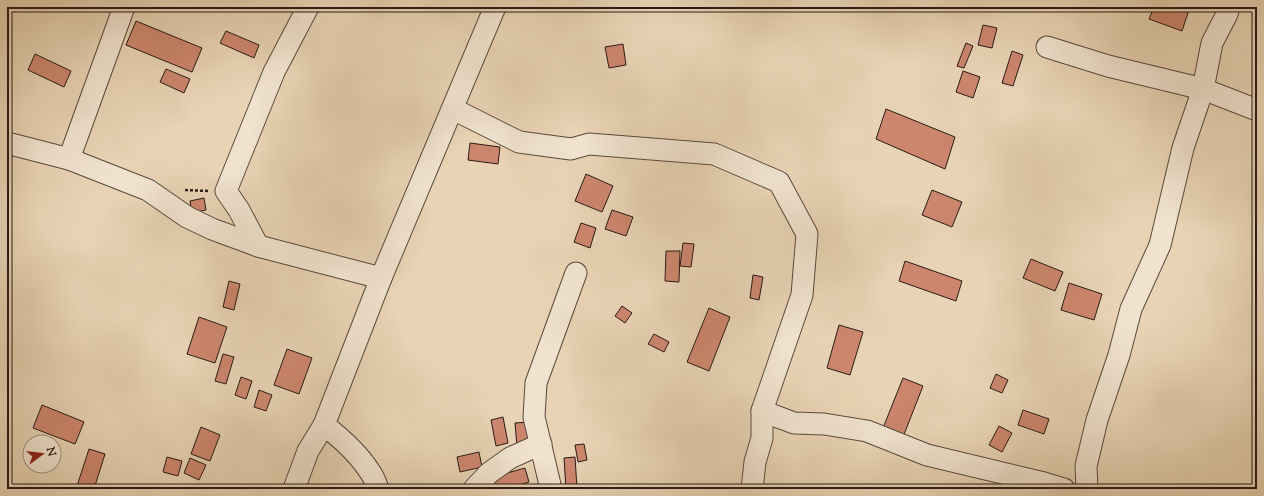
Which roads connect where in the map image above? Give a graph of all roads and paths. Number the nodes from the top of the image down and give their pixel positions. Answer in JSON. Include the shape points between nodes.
{"nodes":[{"id":1,"x":124,"y":7,"type":"edge"},
{"id":2,"x":308,"y":7,"type":"edge"},
{"id":3,"x":495,"y":7,"type":"edge"},
{"id":4,"x":1229,"y":7,"type":"edge"},
{"id":5,"x":1047,"y":47,"type":"dead end"},
{"id":6,"x":1203,"y":89,"type":"junction"},
{"id":7,"x":453,"y":109,"type":"junction"},
{"id":8,"x":1257,"y":110,"type":"edge"},
{"id":9,"x":7,"y":142,"type":"edge"},
{"id":10,"x":69,"y":159,"type":"junction"},
{"id":11,"x":179,"y":190,"type":"dead end"},
{"id":12,"x":226,"y":191,"type":"junction"},
{"id":13,"x":258,"y":246,"type":"junction"},
{"id":14,"x":576,"y":273,"type":"dead end"},
{"id":15,"x":381,"y":278,"type":"junction"},
{"id":16,"x":762,"y":411,"type":"junction"},
{"id":17,"x":324,"y":425,"type":"junction"},
{"id":18,"x":541,"y":444,"type":"junction"},
{"id":19,"x":294,"y":489,"type":"edge"},
{"id":20,"x":378,"y":489,"type":"edge"},
{"id":21,"x":474,"y":489,"type":"edge"},
{"id":22,"x":551,"y":489,"type":"edge"},
{"id":23,"x":752,"y":489,"type":"edge"},
{"id":24,"x":1064,"y":489,"type":"edge"},
{"id":25,"x":1087,"y":489,"type":"edge"}],
"edges":[{"from":1,"to":10,"type":"street"},
{"from":2,"to":12,"type":"street","via":[[274,72]]},
{"from":3,"to":7,"type":"street"},
{"from":4,"to":6,"type":"street","via":[[1212,43]]},
{"from":5,"to":6,"type":"street","via":[[1108,66]]},
{"from":6,"to":8,"type":"street"},
{"from":6,"to":25,"type":"street","via":[[1183,148],[1160,245],[1131,309],[1119,356],[1097,420],[1086,466]]},
{"from":7,"to":15,"type":"street"},
{"from":7,"to":16,"type":"street","via":[[519,142],[572,149],[589,144],[714,154],[779,182],[807,234],[802,295]]},
{"from":9,"to":10,"type":"street"},
{"from":10,"to":13,"type":"street","via":[[148,190],[187,217]]},
{"from":11,"to":12,"type":"path"},
{"from":12,"to":13,"type":"street","via":[[240,210]]},
{"from":13,"to":15,"type":"street"},
{"from":14,"to":18,"type":"street","via":[[536,382],[534,417]]},
{"from":15,"to":17,"type":"street"},
{"from":16,"to":23,"type":"street","via":[[762,438],[755,462]]},
{"from":16,"to":24,"type":"street","via":[[794,423],[824,424],[867,431],[927,455]]},
{"from":17,"to":19,"type":"street","via":[[308,451]]},
{"from":17,"to":20,"type":"street","via":[[345,441],[371,472]]},
{"from":18,"to":21,"type":"street","via":[[510,458],[489,472]]},
{"from":18,"to":22,"type":"street"}]}
